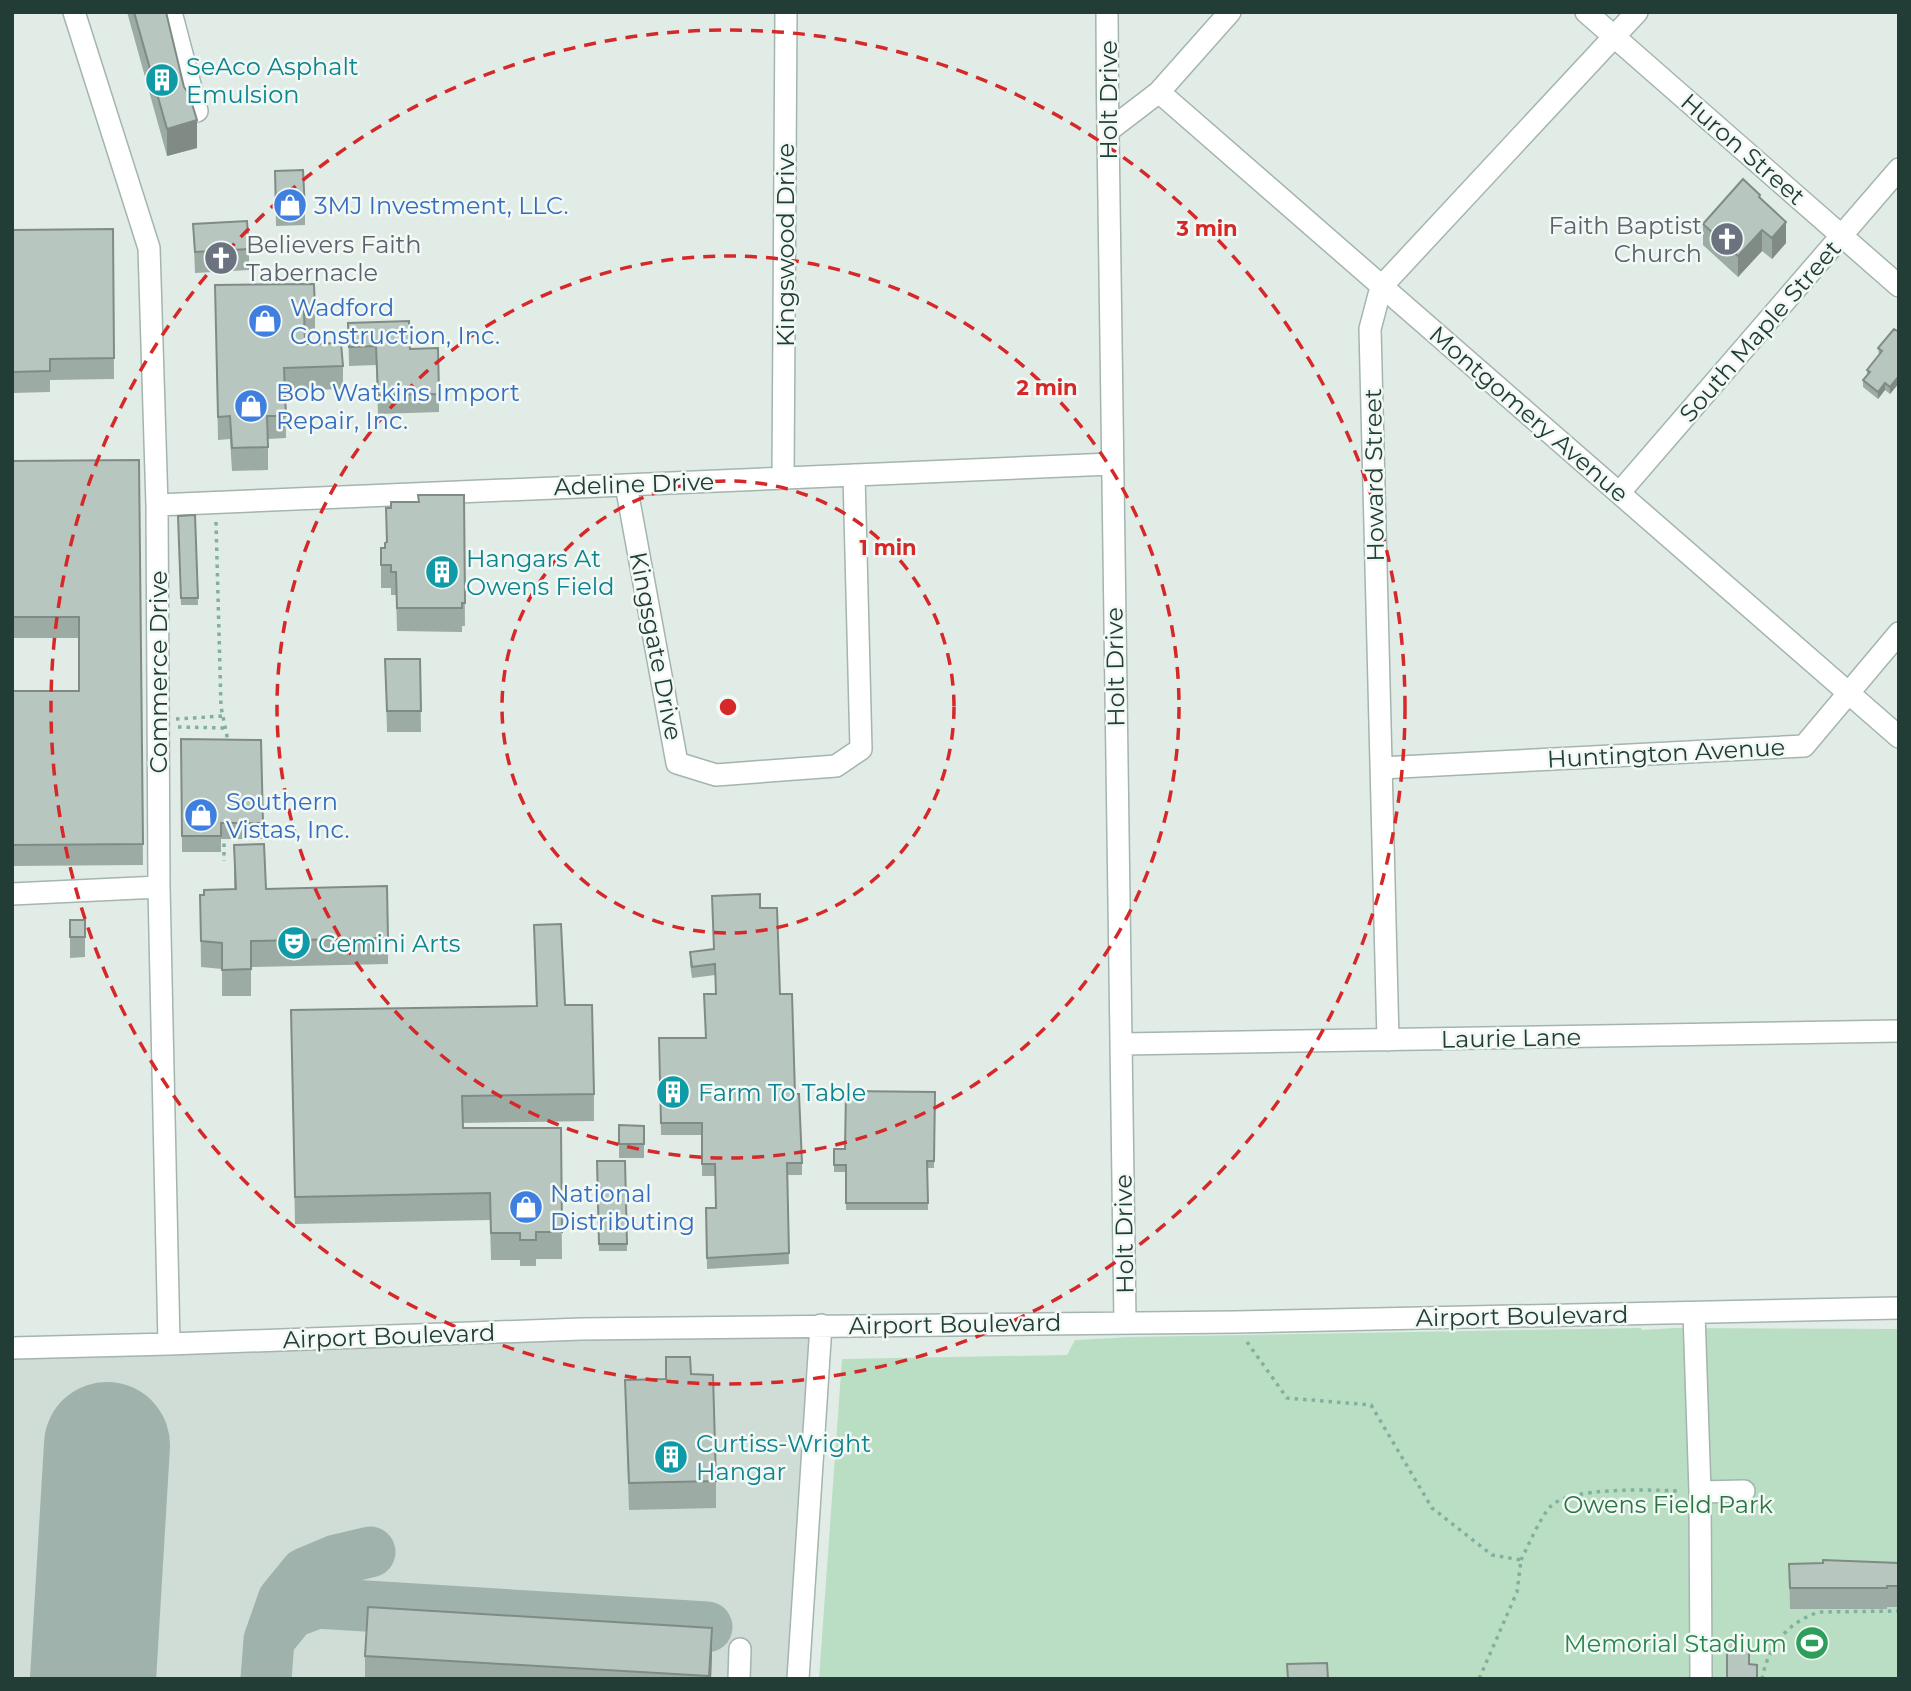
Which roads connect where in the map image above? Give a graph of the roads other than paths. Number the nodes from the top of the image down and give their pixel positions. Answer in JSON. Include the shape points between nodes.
{"nodes":[{"id":1,"x":74,"y":12,"type":"edge"},
{"id":2,"x":171,"y":12,"type":"edge"},
{"id":3,"x":786,"y":12,"type":"edge"},
{"id":4,"x":1107,"y":12,"type":"edge"},
{"id":5,"x":1230,"y":12,"type":"edge"},
{"id":6,"x":1586,"y":12,"type":"edge"},
{"id":7,"x":1637,"y":12,"type":"edge"},
{"id":8,"x":1615,"y":37,"type":"junction"},
{"id":9,"x":1159,"y":92,"type":"junction"},
{"id":10,"x":197,"y":111,"type":"edge"},
{"id":11,"x":1108,"y":131,"type":"junction"},
{"id":12,"x":1899,"y":169,"type":"edge"},
{"id":13,"x":1842,"y":236,"type":"junction"},
{"id":14,"x":1899,"y":286,"type":"edge"},
{"id":15,"x":1381,"y":287,"type":"junction"},
{"id":16,"x":1111,"y":464,"type":"junction"},
{"id":17,"x":854,"y":475,"type":"junction"},
{"id":18,"x":783,"y":478,"type":"junction"},
{"id":19,"x":626,"y":485,"type":"junction"},
{"id":20,"x":1620,"y":492,"type":"junction"},
{"id":21,"x":157,"y":505,"type":"junction"},
{"id":22,"x":1899,"y":633,"type":"edge"},
{"id":23,"x":1849,"y":692,"type":"junction"},
{"id":24,"x":1899,"y":737,"type":"edge"},
{"id":25,"x":1381,"y":768,"type":"junction"},
{"id":26,"x":159,"y":887,"type":"junction"},
{"id":27,"x":12,"y":894,"type":"edge"},
{"id":28,"x":1899,"y":1031,"type":"edge"},
{"id":29,"x":1388,"y":1040,"type":"junction"},
{"id":30,"x":1123,"y":1044,"type":"junction"},
{"id":31,"x":1899,"y":1308,"type":"edge"},
{"id":32,"x":1694,"y":1313,"type":"junction"},
{"id":33,"x":1125,"y":1322,"type":"junction"},
{"id":34,"x":821,"y":1325,"type":"junction"},
{"id":35,"x":169,"y":1344,"type":"junction"},
{"id":36,"x":12,"y":1348,"type":"edge"},
{"id":37,"x":1744,"y":1491,"type":"dead end"},
{"id":38,"x":1700,"y":1492,"type":"junction"},
{"id":39,"x":740,"y":1649,"type":"dead end"},
{"id":40,"x":738,"y":1679,"type":"edge"},
{"id":41,"x":798,"y":1679,"type":"edge"},
{"id":42,"x":1701,"y":1679,"type":"edge"}],
"edges":[{"from":1,"to":21,"type":"street","name":"Commerce Drive","via":[[149,248]]},
{"from":2,"to":10,"type":"street"},
{"from":3,"to":18,"type":"street","name":"Kingswood Drive"},
{"from":4,"to":11,"type":"street","name":"Holt Drive"},
{"from":5,"to":9,"type":"street"},
{"from":6,"to":8,"type":"street","name":"Huron Street"},
{"from":7,"to":8,"type":"street","name":"Howard Street"},
{"from":8,"to":13,"type":"street","name":"Huron Street"},
{"from":8,"to":15,"type":"street","name":"Howard Street"},
{"from":9,"to":11,"type":"street"},
{"from":9,"to":15,"type":"street","name":"Montgomery Avenue"},
{"from":11,"to":16,"type":"street","name":"Holt Drive"},
{"from":12,"to":13,"type":"street","name":"South Maple Street"},
{"from":13,"to":14,"type":"street","name":"Huron Street"},
{"from":13,"to":20,"type":"street","name":"South Maple Street"},
{"from":15,"to":20,"type":"street","name":"Montgomery Avenue"},
{"from":15,"to":25,"type":"street","name":"Howard Street","via":[[1370,329]]},
{"from":16,"to":17,"type":"street","name":"Adeline Drive"},
{"from":16,"to":30,"type":"street","name":"Holt Drive"},
{"from":17,"to":18,"type":"street","name":"Adeline Drive"},
{"from":17,"to":19,"type":"street","name":"Kingsgate Drive","via":[[861,749],[836,766],[716,775],[677,763]]},
{"from":18,"to":19,"type":"street","name":"Adeline Drive"},
{"from":19,"to":21,"type":"street","name":"Adeline Drive"},
{"from":20,"to":23,"type":"street","name":"Montgomery Avenue"},
{"from":21,"to":26,"type":"street","name":"Commerce Drive"},
{"from":22,"to":23,"type":"street","name":"Huntington Avenue"},
{"from":23,"to":24,"type":"street","name":"Montgomery Avenue"},
{"from":23,"to":25,"type":"street","name":"Huntington Avenue","via":[[1804,746]]},
{"from":25,"to":29,"type":"street","name":"Howard Street"},
{"from":26,"to":27,"type":"street"},
{"from":26,"to":35,"type":"street","name":"Commerce Drive"},
{"from":28,"to":29,"type":"street","name":"Laurie Lane"},
{"from":29,"to":30,"type":"street","name":"Laurie Lane"},
{"from":30,"to":33,"type":"street","name":"Holt Drive"},
{"from":31,"to":32,"type":"street","name":"Airport Boulevard"},
{"from":32,"to":33,"type":"street","name":"Airport Boulevard"},
{"from":32,"to":38,"type":"street"},
{"from":33,"to":34,"type":"street","name":"Airport Boulevard"},
{"from":34,"to":35,"type":"street","name":"Airport Boulevard"},
{"from":34,"to":41,"type":"street"},
{"from":35,"to":36,"type":"street","name":"Airport Boulevard"},
{"from":37,"to":38,"type":"street"},
{"from":38,"to":42,"type":"street"},
{"from":39,"to":40,"type":"street"}]}
